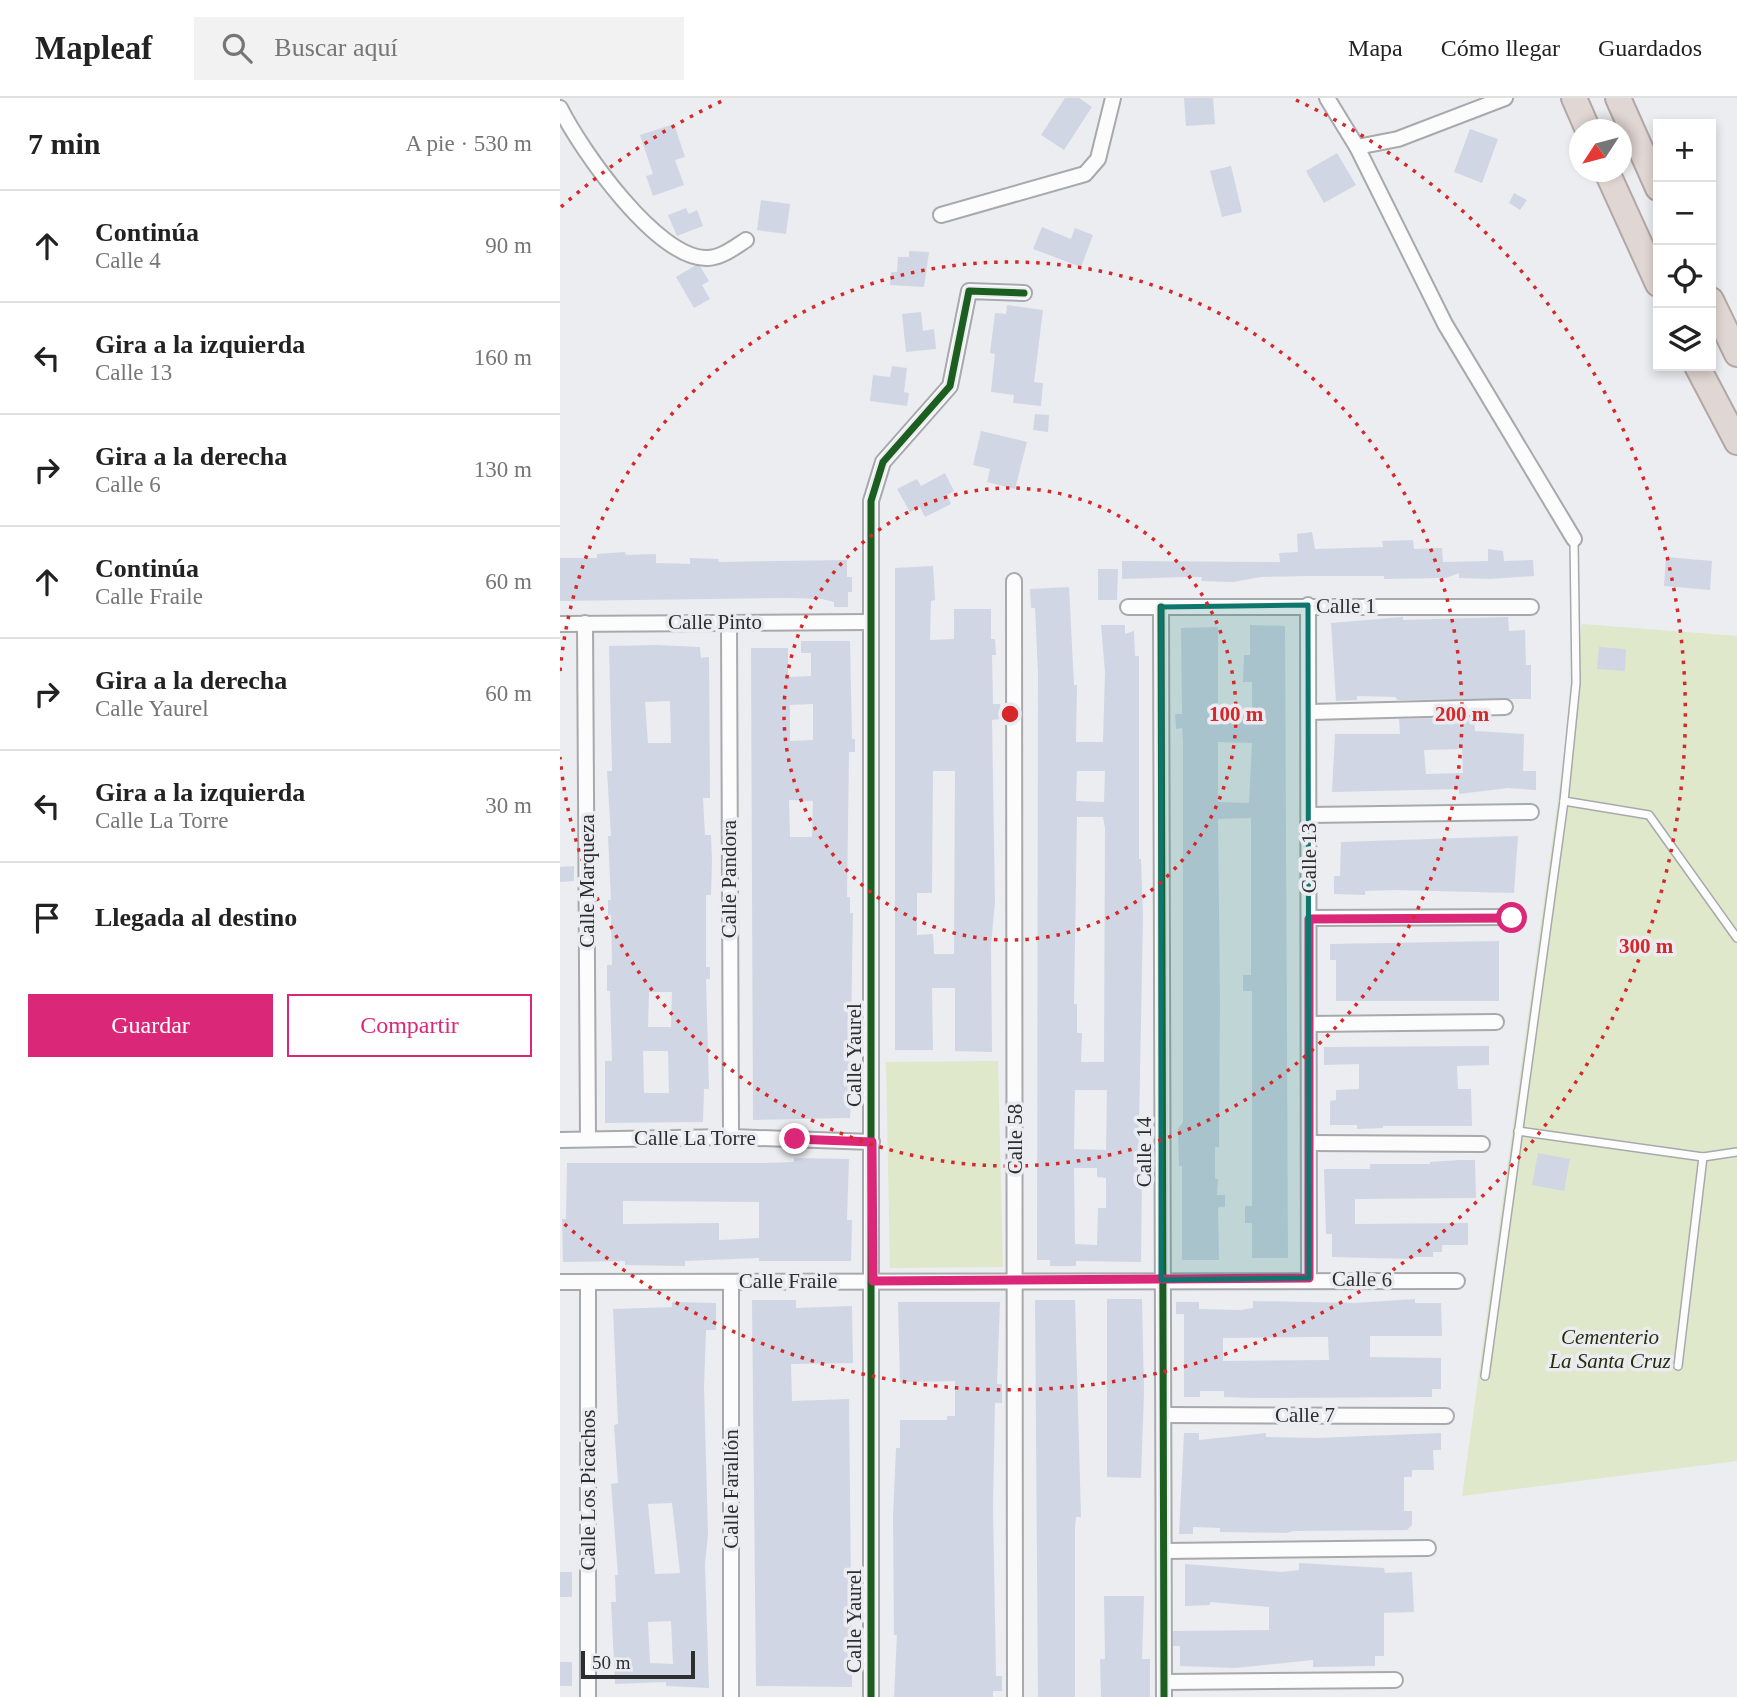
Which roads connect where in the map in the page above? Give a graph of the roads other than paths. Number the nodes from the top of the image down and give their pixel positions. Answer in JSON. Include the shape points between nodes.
{"nodes":[{"id":1,"x":1113,"y":98,"type":"edge"},
{"id":2,"x":1327,"y":98,"type":"edge"},
{"id":3,"x":1505,"y":98,"type":"edge"},
{"id":4,"x":1574,"y":98,"type":"edge"},
{"id":5,"x":1618,"y":98,"type":"edge"},
{"id":6,"x":560,"y":108,"type":"edge"},
{"id":7,"x":1583,"y":119,"type":"edge"},
{"id":8,"x":1357,"y":147,"type":"junction"},
{"id":9,"x":1612,"y":182,"type":"edge"},
{"id":10,"x":1655,"y":182,"type":"edge"},
{"id":11,"x":941,"y":215,"type":"dead end"},
{"id":12,"x":746,"y":240,"type":"dead end"},
{"id":13,"x":1653,"y":273,"type":"edge"},
{"id":14,"x":1024,"y":293,"type":"dead end"},
{"id":15,"x":1715,"y":308,"type":"edge"},
{"id":16,"x":1737,"y":354,"type":"edge"},
{"id":17,"x":1700,"y":371,"type":"edge"},
{"id":18,"x":1737,"y":442,"type":"edge"},
{"id":19,"x":1574,"y":539,"type":"joint"},
{"id":20,"x":1014,"y":581,"type":"dead end"},
{"id":21,"x":1308,"y":605,"type":"junction"},
{"id":22,"x":1128,"y":607,"type":"dead end"},
{"id":23,"x":1161,"y":607,"type":"junction"},
{"id":24,"x":1531,"y":607,"type":"dead end"},
{"id":25,"x":729,"y":622,"type":"junction"},
{"id":26,"x":870,"y":622,"type":"junction"},
{"id":27,"x":560,"y":624,"type":"edge"},
{"id":28,"x":585,"y":624,"type":"junction"},
{"id":29,"x":1505,"y":707,"type":"dead end"},
{"id":30,"x":1310,"y":712,"type":"junction"},
{"id":31,"x":1564,"y":801,"type":"junction"},
{"id":32,"x":1531,"y":811,"type":"dead end"},
{"id":33,"x":1309,"y":815,"type":"junction"},
{"id":34,"x":1512,"y":918,"type":"dead end"},
{"id":35,"x":1309,"y":919,"type":"junction"},
{"id":36,"x":1737,"y":938,"type":"edge"},
{"id":37,"x":1496,"y":1022,"type":"dead end"},
{"id":38,"x":1310,"y":1024,"type":"junction"},
{"id":39,"x":1518,"y":1130,"type":"junction"},
{"id":40,"x":731,"y":1137,"type":"junction"},
{"id":41,"x":588,"y":1139,"type":"junction"},
{"id":42,"x":560,"y":1140,"type":"edge"},
{"id":43,"x":872,"y":1142,"type":"junction"},
{"id":44,"x":1310,"y":1143,"type":"junction"},
{"id":45,"x":1482,"y":1144,"type":"dead end"},
{"id":46,"x":1737,"y":1152,"type":"edge"},
{"id":47,"x":1703,"y":1157,"type":"junction"},
{"id":48,"x":1309,"y":1278,"type":"junction"},
{"id":49,"x":1161,"y":1280,"type":"junction"},
{"id":50,"x":873,"y":1281,"type":"junction"},
{"id":51,"x":1015,"y":1281,"type":"junction"},
{"id":52,"x":1457,"y":1281,"type":"dead end"},
{"id":53,"x":560,"y":1282,"type":"edge"},
{"id":54,"x":588,"y":1282,"type":"junction"},
{"id":55,"x":731,"y":1282,"type":"junction"},
{"id":56,"x":1678,"y":1366,"type":"dead end"},
{"id":57,"x":1485,"y":1376,"type":"dead end"},
{"id":58,"x":1164,"y":1415,"type":"junction"},
{"id":59,"x":1446,"y":1416,"type":"dead end"},
{"id":60,"x":1428,"y":1548,"type":"dead end"},
{"id":61,"x":1164,"y":1551,"type":"junction"},
{"id":62,"x":1395,"y":1681,"type":"dead end"},
{"id":63,"x":1164,"y":1689,"type":"edge"},
{"id":64,"x":588,"y":1697,"type":"edge"},
{"id":65,"x":732,"y":1697,"type":"edge"},
{"id":66,"x":871,"y":1697,"type":"edge"},
{"id":67,"x":1015,"y":1697,"type":"edge"}],
"edges":[{"from":1,"to":11,"type":"street","via":[[1098,159],[1085,174]]},
{"from":2,"to":8,"type":"street"},
{"from":3,"to":8,"type":"street","via":[[1398,139]]},
{"from":4,"to":7,"type":"highway"},
{"from":5,"to":10,"type":"highway"},
{"from":6,"to":12,"type":"street","via":[[574,135],[608,179],[668,245],[687,256],[709,258]]},
{"from":8,"to":19,"type":"street","via":[[1445,324]]},
{"from":9,"to":13,"type":"highway"},
{"from":14,"to":26,"type":"street","name":"Calle Yaurel","via":[[969,291],[950,386],[883,461],[871,501]]},
{"from":15,"to":16,"type":"highway"},
{"from":17,"to":18,"type":"highway"},
{"from":19,"to":31,"type":"lane","via":[[1576,683]]},
{"from":20,"to":51,"type":"street","name":"Calle 58"},
{"from":21,"to":23,"type":"street","name":"Calle 1"},
{"from":21,"to":24,"type":"street","name":"Calle 1"},
{"from":21,"to":30,"type":"street","name":"Calle 13"},
{"from":22,"to":23,"type":"street","name":"Calle 1"},
{"from":23,"to":49,"type":"street","name":"Calle 14"},
{"from":25,"to":26,"type":"street","name":"Calle Pinto"},
{"from":25,"to":28,"type":"street","name":"Calle Pinto"},
{"from":25,"to":40,"type":"street","name":"Calle Pandora"},
{"from":26,"to":43,"type":"street","name":"Calle Yaurel"},
{"from":27,"to":28,"type":"street","name":"Calle Pinto"},
{"from":28,"to":41,"type":"street","name":"Calle Marqueza"},
{"from":29,"to":30,"type":"street"},
{"from":30,"to":33,"type":"street","name":"Calle 13"},
{"from":31,"to":36,"type":"lane","via":[[1649,815]]},
{"from":31,"to":39,"type":"lane"},
{"from":32,"to":33,"type":"street"},
{"from":33,"to":35,"type":"street","name":"Calle 13"},
{"from":34,"to":35,"type":"street"},
{"from":35,"to":38,"type":"street","name":"Calle 13"},
{"from":37,"to":38,"type":"street"},
{"from":38,"to":44,"type":"street","name":"Calle 13"},
{"from":39,"to":47,"type":"lane"},
{"from":39,"to":57,"type":"lane"},
{"from":40,"to":41,"type":"street","name":"Calle La Torre"},
{"from":40,"to":43,"type":"street","name":"Calle La Torre"},
{"from":41,"to":42,"type":"street","name":"Calle La Torre"},
{"from":43,"to":50,"type":"street","name":"Calle Yaurel"},
{"from":44,"to":45,"type":"street"},
{"from":44,"to":48,"type":"street","name":"Calle 13"},
{"from":46,"to":47,"type":"lane"},
{"from":47,"to":56,"type":"lane"},
{"from":48,"to":49,"type":"street","name":"Calle 6"},
{"from":48,"to":52,"type":"street","name":"Calle 6"},
{"from":49,"to":51,"type":"street","name":"Calle 6"},
{"from":49,"to":58,"type":"street","name":"Calle 14"},
{"from":50,"to":51,"type":"street","name":"Calle Fraile"},
{"from":50,"to":55,"type":"street","name":"Calle Fraile"},
{"from":50,"to":66,"type":"street","name":"Calle Yaurel"},
{"from":51,"to":67,"type":"street","name":"Calle 58"},
{"from":53,"to":54,"type":"street","name":"Calle Fraile"},
{"from":54,"to":55,"type":"street","name":"Calle Fraile"},
{"from":54,"to":64,"type":"street","name":"Calle Los Picachos"},
{"from":55,"to":65,"type":"street","name":"Calle Farallón"},
{"from":58,"to":59,"type":"street","name":"Calle 7"},
{"from":58,"to":61,"type":"street","name":"Calle 14"},
{"from":60,"to":61,"type":"street"},
{"from":61,"to":63,"type":"street","name":"Calle 14"},
{"from":62,"to":63,"type":"street"}]}
